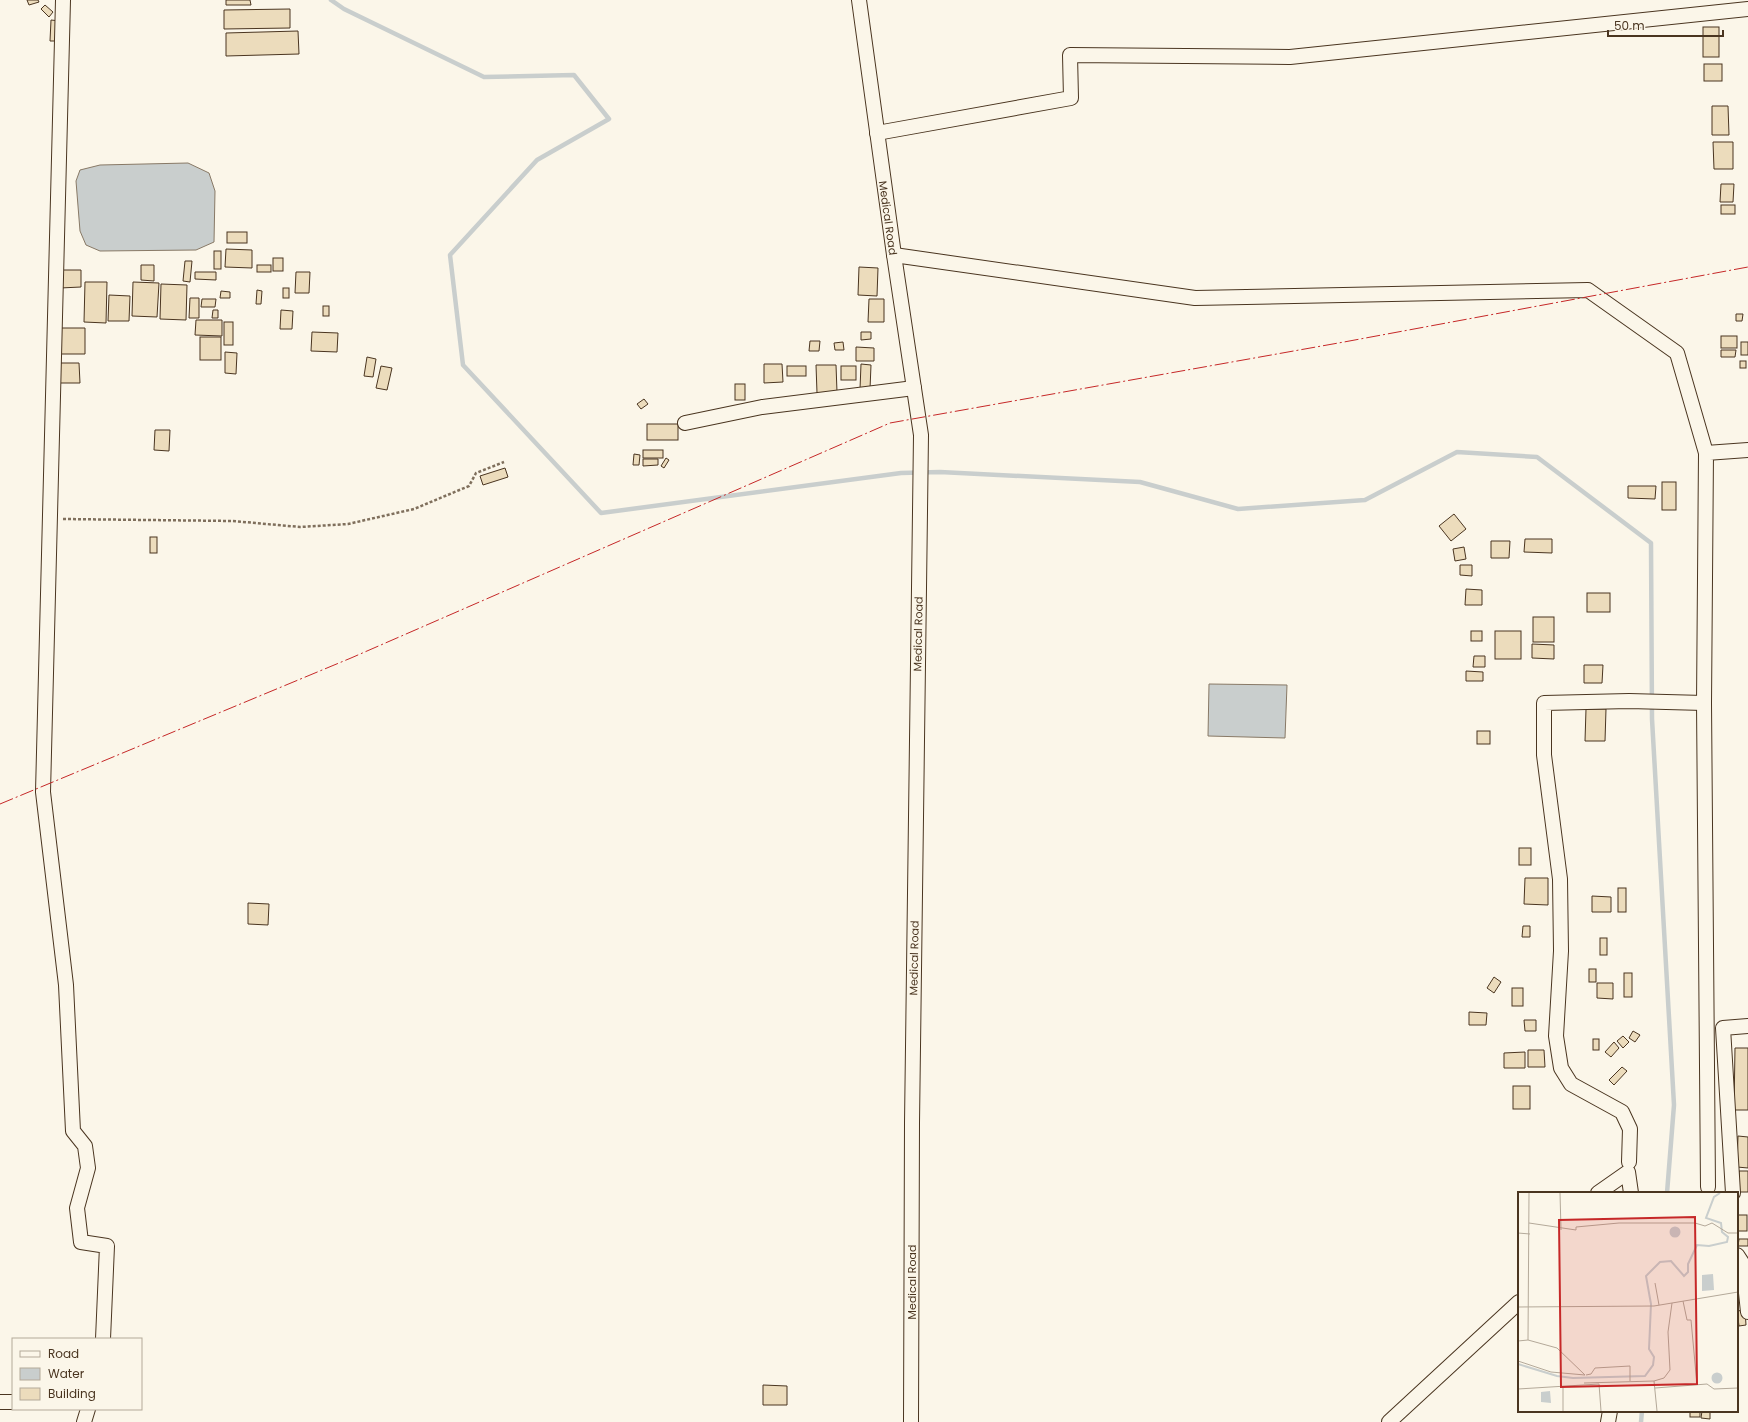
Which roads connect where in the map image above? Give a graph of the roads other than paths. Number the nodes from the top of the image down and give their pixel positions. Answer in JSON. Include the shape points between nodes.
{"nodes":[{"id":1,"x":63,"y":0,"type":"edge"},
{"id":2,"x":859,"y":0,"type":"edge"},
{"id":3,"x":1748,"y":9,"type":"edge"},
{"id":4,"x":877,"y":133,"type":"junction"},
{"id":5,"x":894,"y":255,"type":"junction"},
{"id":6,"x":914,"y":388,"type":"junction"},
{"id":7,"x":685,"y":423,"type":"dead end"},
{"id":8,"x":1748,"y":450,"type":"edge"},
{"id":9,"x":1706,"y":453,"type":"junction"},
{"id":10,"x":1704,"y":703,"type":"junction"},
{"id":11,"x":1748,"y":1026,"type":"edge"},
{"id":12,"x":1630,"y":1162,"type":"dead end"},
{"id":13,"x":1708,"y":1187,"type":"dead end"},
{"id":14,"x":1599,"y":1192,"type":"edge"},
{"id":15,"x":1631,"y":1192,"type":"edge"},
{"id":16,"x":1733,"y":1192,"type":"edge"},
{"id":17,"x":1738,"y":1256,"type":"edge"},
{"id":18,"x":1518,"y":1303,"type":"edge"},
{"id":19,"x":1748,"y":1312,"type":"edge"},
{"id":20,"x":103,"y":1338,"type":"edge"},
{"id":21,"x":0,"y":1402,"type":"edge"},
{"id":22,"x":12,"y":1402,"type":"edge"},
{"id":23,"x":88,"y":1410,"type":"edge"},
{"id":24,"x":1610,"y":1412,"type":"edge"},
{"id":25,"x":84,"y":1422,"type":"edge"},
{"id":26,"x":911,"y":1422,"type":"edge"},
{"id":27,"x":1389,"y":1422,"type":"edge"},
{"id":28,"x":1608,"y":1422,"type":"edge"}],
"edges":[{"from":1,"to":20,"type":"street","via":[[43,792],[66,985],[73,1131],[85,1146],[88,1168],[77,1208],[80,1242],[107,1246]]},
{"from":2,"to":4,"type":"street","name":"Medical Road"},
{"from":3,"to":4,"type":"street","via":[[1290,57],[1070,55],[1071,98]]},
{"from":4,"to":5,"type":"street","name":"Medical Road"},
{"from":5,"to":6,"type":"street","name":"Medical Road"},
{"from":5,"to":9,"type":"street","via":[[1195,298],[1588,290],[1677,353]]},
{"from":6,"to":7,"type":"street","via":[[762,407]]},
{"from":6,"to":26,"type":"street","name":"Medical Road","via":[[921,435],[912,1122]]},
{"from":8,"to":9,"type":"street"},
{"from":9,"to":10,"type":"street"},
{"from":10,"to":12,"type":"street","via":[[1544,703],[1544,755],[1560,879],[1561,951],[1556,1036],[1561,1068],[1571,1084],[1622,1112],[1630,1129]]},
{"from":10,"to":13,"type":"street"},
{"from":11,"to":16,"type":"street","via":[[1723,1028]]},
{"from":14,"to":15,"type":"street","via":[[1628,1172]]},
{"from":17,"to":19,"type":"street","via":[[1743,1264]]},
{"from":18,"to":27,"type":"street"},
{"from":21,"to":22,"type":"street"},
{"from":23,"to":25,"type":"street"},
{"from":24,"to":28,"type":"street"}]}
